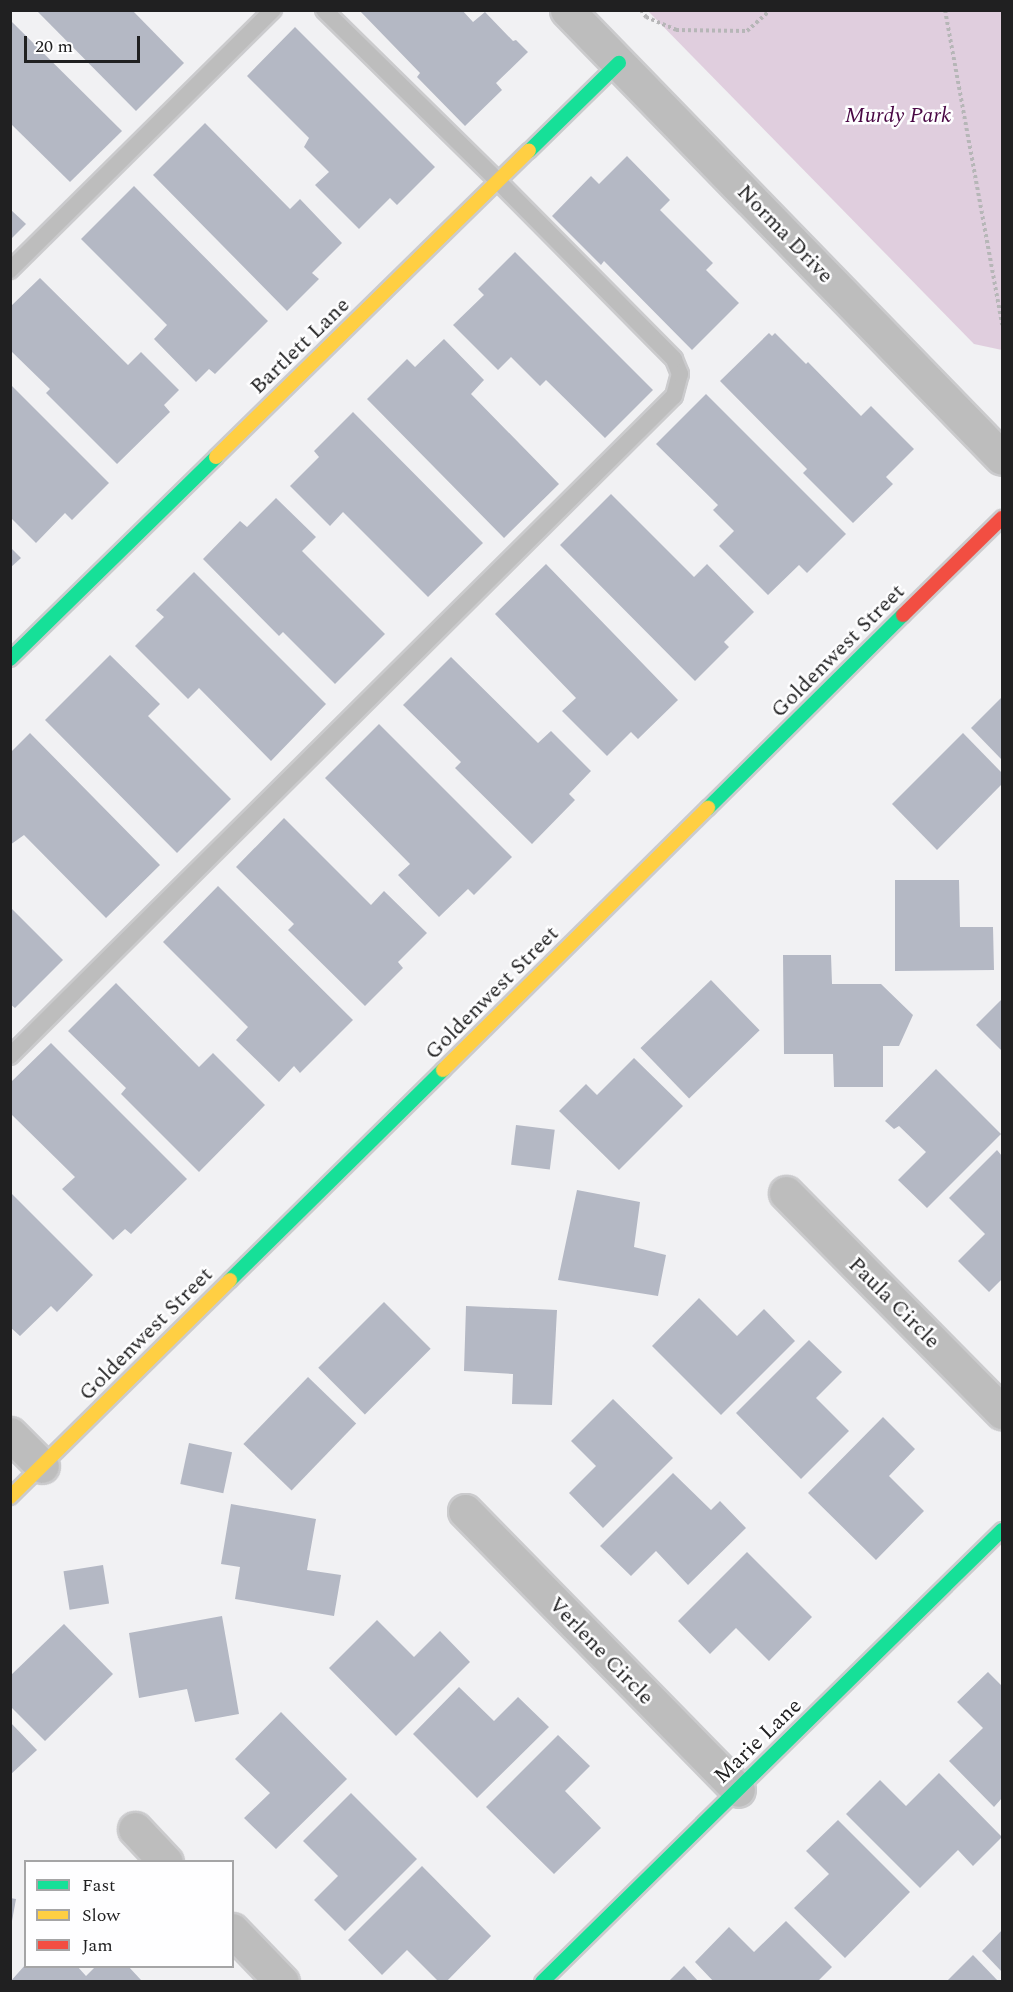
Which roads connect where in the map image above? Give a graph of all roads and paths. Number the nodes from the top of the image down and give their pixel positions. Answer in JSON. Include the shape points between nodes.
{"nodes":[{"id":1,"x":273,"y":10,"type":"edge"},
{"id":2,"x":324,"y":10,"type":"edge"},
{"id":3,"x":567,"y":10,"type":"edge"},
{"id":4,"x":641,"y":10,"type":"edge"},
{"id":5,"x":770,"y":10,"type":"edge"},
{"id":6,"x":945,"y":10,"type":"edge"},
{"id":7,"x":619,"y":63,"type":"junction"},
{"id":8,"x":498,"y":181,"type":"junction"},
{"id":9,"x":10,"y":270,"type":"edge"},
{"id":10,"x":1002,"y":325,"type":"edge"},
{"id":11,"x":1002,"y":458,"type":"edge"},
{"id":12,"x":1002,"y":518,"type":"edge"},
{"id":13,"x":10,"y":659,"type":"edge"},
{"id":14,"x":10,"y":1056,"type":"edge"},
{"id":15,"x":786,"y":1193,"type":"dead end"},
{"id":16,"x":1002,"y":1412,"type":"edge"},
{"id":17,"x":10,"y":1434,"type":"edge"},
{"id":18,"x":42,"y":1466,"type":"junction"},
{"id":19,"x":10,"y":1497,"type":"edge"},
{"id":20,"x":465,"y":1511,"type":"dead end"},
{"id":21,"x":1002,"y":1530,"type":"edge"},
{"id":22,"x":738,"y":1790,"type":"junction"},
{"id":23,"x":135,"y":1829,"type":"dead end"},
{"id":24,"x":164,"y":1860,"type":"edge"},
{"id":25,"x":234,"y":1932,"type":"edge"},
{"id":26,"x":282,"y":1982,"type":"edge"},
{"id":27,"x":542,"y":1982,"type":"edge"}],
"edges":[{"from":1,"to":9,"type":"lane"},
{"from":2,"to":8,"type":"lane"},
{"from":3,"to":7,"type":"street","name":"Norma Drive"},
{"from":4,"to":5,"type":"path","via":[[646,17],[676,30],[747,31]]},
{"from":6,"to":10,"type":"path"},
{"from":7,"to":8,"type":"street","name":"Bartlett Lane"},
{"from":7,"to":11,"type":"street","name":"Norma Drive"},
{"from":8,"to":13,"type":"street","name":"Bartlett Lane"},
{"from":8,"to":14,"type":"lane","via":[[674,359],[680,374],[674,396]]},
{"from":12,"to":18,"type":"street","name":"Goldenwest Street"},
{"from":15,"to":16,"type":"street","name":"Paula Circle"},
{"from":17,"to":18,"type":"street"},
{"from":18,"to":19,"type":"street","name":"Goldenwest Street"},
{"from":20,"to":22,"type":"street","name":"Verlene Circle"},
{"from":21,"to":22,"type":"street","name":"Marie Lane"},
{"from":22,"to":27,"type":"street","name":"Marie Lane"},
{"from":23,"to":24,"type":"street"},
{"from":25,"to":26,"type":"street"}]}
